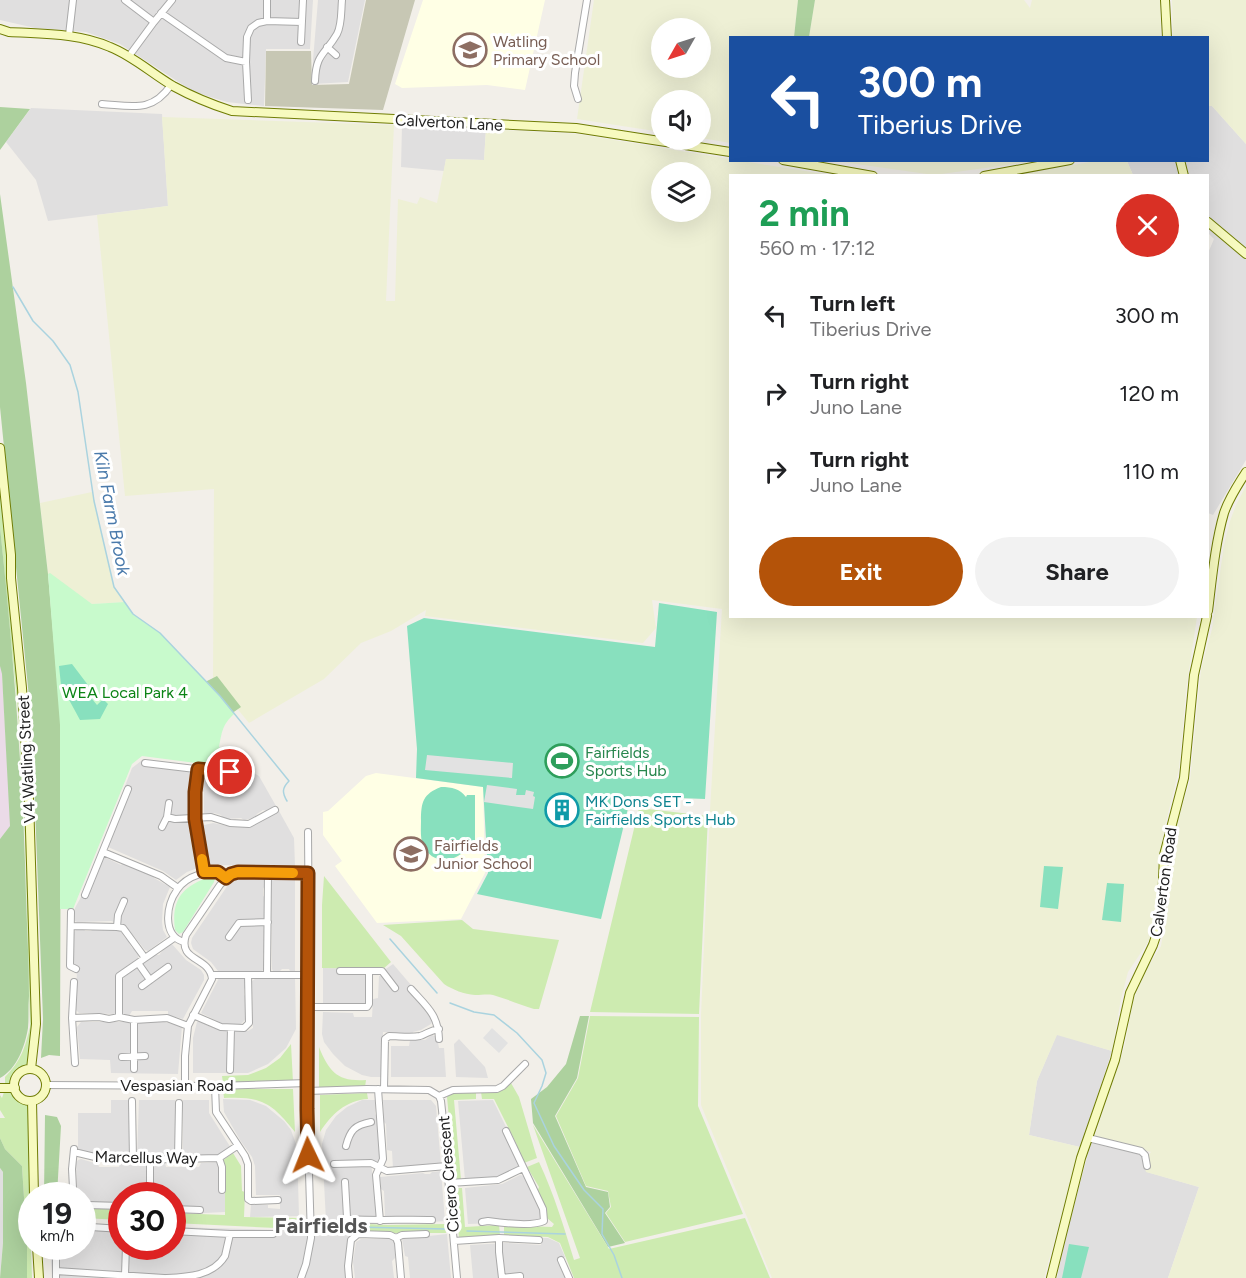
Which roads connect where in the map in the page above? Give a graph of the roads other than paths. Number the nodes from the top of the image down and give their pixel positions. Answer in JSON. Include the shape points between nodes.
{"nodes":[{"id":1,"x":74,"y":0,"type":"edge"},
{"id":2,"x":126,"y":0,"type":"edge"},
{"id":3,"x":172,"y":0,"type":"edge"},
{"id":4,"x":267,"y":0,"type":"edge"},
{"id":5,"x":303,"y":0,"type":"edge"},
{"id":6,"x":342,"y":0,"type":"edge"},
{"id":7,"x":587,"y":0,"type":"edge"},
{"id":8,"x":1165,"y":0,"type":"edge"},
{"id":9,"x":161,"y":13,"type":"junction"},
{"id":10,"x":267,"y":21,"type":"junction"},
{"id":11,"x":154,"y":22,"type":"junction"},
{"id":12,"x":302,"y":22,"type":"junction"},
{"id":13,"x":0,"y":29,"type":"edge"},
{"id":14,"x":9,"y":32,"type":"junction"},
{"id":15,"x":69,"y":35,"type":"junction"},
{"id":16,"x":0,"y":36,"type":"edge"},
{"id":17,"x":1167,"y":36,"type":"edge"},
{"id":18,"x":301,"y":42,"type":"dead end"},
{"id":19,"x":327,"y":47,"type":"junction"},
{"id":20,"x":336,"y":55,"type":"dead end"},
{"id":21,"x":129,"y":56,"type":"junction"},
{"id":22,"x":246,"y":62,"type":"junction"},
{"id":23,"x":315,"y":81,"type":"dead end"},
{"id":24,"x":171,"y":85,"type":"junction"},
{"id":25,"x":248,"y":99,"type":"dead end"},
{"id":26,"x":578,"y":99,"type":"dead end"},
{"id":27,"x":102,"y":105,"type":"dead end"},
{"id":28,"x":729,"y":152,"type":"edge"},
{"id":29,"x":794,"y":162,"type":"edge"},
{"id":30,"x":1059,"y":162,"type":"edge"},
{"id":31,"x":862,"y":174,"type":"edge"},
{"id":32,"x":995,"y":174,"type":"edge"},
{"id":33,"x":1209,"y":223,"type":"edge"},
{"id":34,"x":1246,"y":254,"type":"edge"},
{"id":35,"x":0,"y":448,"type":"edge"},
{"id":36,"x":1246,"y":472,"type":"edge"},
{"id":37,"x":1209,"y":604,"type":"edge"},
{"id":38,"x":1207,"y":618,"type":"edge"},
{"id":39,"x":145,"y":763,"type":"dead end"},
{"id":40,"x":198,"y":769,"type":"junction"},
{"id":41,"x":230,"y":772,"type":"dead end"},
{"id":42,"x":128,"y":789,"type":"dead end"},
{"id":43,"x":169,"y":803,"type":"dead end"},
{"id":44,"x":275,"y":810,"type":"dead end"},
{"id":45,"x":167,"y":817,"type":"junction"},
{"id":46,"x":195,"y":819,"type":"junction"},
{"id":47,"x":162,"y":827,"type":"dead end"},
{"id":48,"x":308,"y":832,"type":"dead end"},
{"id":49,"x":103,"y":852,"type":"junction"},
{"id":50,"x":204,"y":872,"type":"junction"},
{"id":51,"x":268,"y":872,"type":"junction"},
{"id":52,"x":308,"y":873,"type":"junction"},
{"id":53,"x":226,"y":878,"type":"junction"},
{"id":54,"x":178,"y":888,"type":"junction"},
{"id":55,"x":85,"y":894,"type":"dead end"},
{"id":56,"x":123,"y":900,"type":"dead end"},
{"id":57,"x":71,"y":912,"type":"dead end"},
{"id":58,"x":268,"y":922,"type":"junction"},
{"id":59,"x":71,"y":926,"type":"junction"},
{"id":60,"x":117,"y":927,"type":"junction"},
{"id":61,"x":229,"y":937,"type":"dead end"},
{"id":62,"x":174,"y":938,"type":"junction"},
{"id":63,"x":184,"y":942,"type":"junction"},
{"id":64,"x":145,"y":958,"type":"junction"},
{"id":65,"x":138,"y":963,"type":"junction"},
{"id":66,"x":168,"y":967,"type":"dead end"},
{"id":67,"x":76,"y":969,"type":"dead end"},
{"id":68,"x":340,"y":971,"type":"dead end"},
{"id":69,"x":369,"y":971,"type":"junction"},
{"id":70,"x":212,"y":975,"type":"junction"},
{"id":71,"x":248,"y":975,"type":"junction"},
{"id":72,"x":267,"y":975,"type":"junction"},
{"id":73,"x":309,"y":975,"type":"junction"},
{"id":74,"x":150,"y":980,"type":"junction"},
{"id":75,"x":74,"y":982,"type":"dead end"},
{"id":76,"x":142,"y":986,"type":"dead end"},
{"id":77,"x":395,"y":988,"type":"dead end"},
{"id":78,"x":411,"y":989,"type":"dead end"},
{"id":79,"x":308,"y":1007,"type":"junction"},
{"id":80,"x":193,"y":1015,"type":"junction"},
{"id":81,"x":72,"y":1017,"type":"junction"},
{"id":82,"x":119,"y":1017,"type":"junction"},
{"id":83,"x":134,"y":1020,"type":"junction"},
{"id":84,"x":188,"y":1026,"type":"junction"},
{"id":85,"x":231,"y":1028,"type":"junction"},
{"id":86,"x":439,"y":1029,"type":"junction"},
{"id":87,"x":439,"y":1039,"type":"dead end"},
{"id":88,"x":122,"y":1056,"type":"dead end"},
{"id":89,"x":135,"y":1056,"type":"junction"},
{"id":90,"x":145,"y":1056,"type":"dead end"},
{"id":91,"x":75,"y":1063,"type":"dead end"},
{"id":92,"x":525,"y":1065,"type":"dead end"},
{"id":93,"x":134,"y":1069,"type":"dead end"},
{"id":94,"x":31,"y":1070,"type":"junction"},
{"id":95,"x":231,"y":1070,"type":"dead end"},
{"id":96,"x":307,"y":1083,"type":"junction"},
{"id":97,"x":46,"y":1085,"type":"junction"},
{"id":98,"x":185,"y":1086,"type":"junction"},
{"id":99,"x":214,"y":1086,"type":"junction"},
{"id":100,"x":0,"y":1088,"type":"edge"},
{"id":101,"x":15,"y":1088,"type":"junction"},
{"id":102,"x":381,"y":1089,"type":"junction"},
{"id":103,"x":307,"y":1091,"type":"junction"},
{"id":104,"x":438,"y":1096,"type":"junction"},
{"id":105,"x":32,"y":1101,"type":"junction"},
{"id":106,"x":132,"y":1101,"type":"dead end"},
{"id":107,"x":179,"y":1103,"type":"dead end"},
{"id":108,"x":375,"y":1121,"type":"junction"},
{"id":109,"x":506,"y":1131,"type":"dead end"},
{"id":110,"x":1088,"y":1138,"type":"junction"},
{"id":111,"x":237,"y":1146,"type":"junction"},
{"id":112,"x":346,"y":1146,"type":"dead end"},
{"id":113,"x":178,"y":1158,"type":"junction"},
{"id":114,"x":219,"y":1158,"type":"junction"},
{"id":115,"x":150,"y":1159,"type":"junction"},
{"id":116,"x":133,"y":1160,"type":"junction"},
{"id":117,"x":334,"y":1164,"type":"dead end"},
{"id":118,"x":447,"y":1166,"type":"junction"},
{"id":119,"x":1147,"y":1166,"type":"dead end"},
{"id":120,"x":380,"y":1167,"type":"junction"},
{"id":121,"x":523,"y":1168,"type":"junction"},
{"id":122,"x":34,"y":1182,"type":"edge"},
{"id":123,"x":73,"y":1182,"type":"edge"},
{"id":124,"x":150,"y":1182,"type":"edge"},
{"id":125,"x":345,"y":1182,"type":"dead end"},
{"id":126,"x":449,"y":1183,"type":"junction"},
{"id":127,"x":222,"y":1190,"type":"dead end"},
{"id":128,"x":278,"y":1200,"type":"dead end"},
{"id":129,"x":186,"y":1210,"type":"edge"},
{"id":130,"x":200,"y":1210,"type":"dead end"},
{"id":131,"x":432,"y":1220,"type":"dead end"},
{"id":132,"x":380,"y":1221,"type":"junction"},
{"id":133,"x":544,"y":1221,"type":"junction"},
{"id":134,"x":482,"y":1222,"type":"dead end"},
{"id":135,"x":551,"y":1224,"type":"dead end"},
{"id":136,"x":186,"y":1232,"type":"edge"},
{"id":137,"x":230,"y":1234,"type":"junction"},
{"id":138,"x":273,"y":1234,"type":"dead end"},
{"id":139,"x":426,"y":1234,"type":"dead end"},
{"id":140,"x":396,"y":1238,"type":"junction"},
{"id":141,"x":499,"y":1238,"type":"junction"},
{"id":142,"x":539,"y":1240,"type":"dead end"},
{"id":143,"x":454,"y":1241,"type":"junction"},
{"id":144,"x":38,"y":1260,"type":"edge"},
{"id":145,"x":126,"y":1260,"type":"edge"},
{"id":146,"x":561,"y":1260,"type":"dead end"},
{"id":147,"x":56,"y":1274,"type":"edge"},
{"id":148,"x":125,"y":1275,"type":"junction"},
{"id":149,"x":39,"y":1278,"type":"edge"},
{"id":150,"x":165,"y":1278,"type":"edge"},
{"id":151,"x":181,"y":1278,"type":"edge"},
{"id":152,"x":301,"y":1278,"type":"edge"},
{"id":153,"x":349,"y":1278,"type":"edge"},
{"id":154,"x":401,"y":1278,"type":"edge"},
{"id":155,"x":457,"y":1278,"type":"edge"},
{"id":156,"x":520,"y":1278,"type":"edge"},
{"id":157,"x":569,"y":1278,"type":"edge"},
{"id":158,"x":1051,"y":1278,"type":"edge"}],
"edges":[{"from":1,"to":15,"type":"street"},
{"from":2,"to":11,"type":"street"},
{"from":3,"to":9,"type":"street"},
{"from":4,"to":10,"type":"street"},
{"from":5,"to":12,"type":"street"},
{"from":6,"to":19,"type":"street","via":[[338,32]]},
{"from":7,"to":26,"type":"street","via":[[574,73]]},
{"from":8,"to":17,"type":"street"},
{"from":9,"to":11,"type":"street"},
{"from":9,"to":22,"type":"street","via":[[226,58]]},
{"from":10,"to":12,"type":"street"},
{"from":10,"to":22,"type":"street","via":[[251,28]]},
{"from":11,"to":21,"type":"street"},
{"from":12,"to":18,"type":"street"},
{"from":13,"to":14,"type":"street","name":"Calverton Lane"},
{"from":14,"to":15,"type":"street","name":"Calverton Lane"},
{"from":14,"to":16,"type":"street","name":"Calverton Lane"},
{"from":15,"to":21,"type":"street","name":"Calverton Lane","via":[[110,46]]},
{"from":19,"to":20,"type":"street"},
{"from":19,"to":23,"type":"street","via":[[318,58]]},
{"from":21,"to":24,"type":"street","name":"Calverton Lane"},
{"from":22,"to":25,"type":"street"},
{"from":24,"to":27,"type":"street","via":[[149,104]]},
{"from":24,"to":28,"type":"street","name":"Calverton Lane","via":[[232,111],[576,128]]},
{"from":29,"to":31,"type":"street"},
{"from":30,"to":32,"type":"street"},
{"from":33,"to":34,"type":"street"},
{"from":35,"to":94,"type":"street","name":"V4 Watling Street","via":[[29,799],[36,1024]]},
{"from":36,"to":37,"type":"street","via":[[1224,514]]},
{"from":38,"to":110,"type":"street","name":"Calverton Road","via":[[1194,675],[1184,778],[1164,855],[1159,927],[1130,993],[1115,1060]]},
{"from":39,"to":40,"type":"street"},
{"from":40,"to":41,"type":"street"},
{"from":40,"to":46,"type":"street"},
{"from":42,"to":49,"type":"street"},
{"from":43,"to":45,"type":"street"},
{"from":44,"to":46,"type":"street","via":[[249,824],[230,824],[211,817]]},
{"from":45,"to":46,"type":"street"},
{"from":45,"to":47,"type":"street"},
{"from":46,"to":50,"type":"street"},
{"from":48,"to":52,"type":"street"},
{"from":49,"to":54,"type":"street","via":[[161,876]]},
{"from":49,"to":55,"type":"street"},
{"from":50,"to":53,"type":"street","via":[[218,872]]},
{"from":50,"to":54,"type":"street"},
{"from":51,"to":52,"type":"street"},
{"from":51,"to":53,"type":"street","via":[[238,872]]},
{"from":51,"to":58,"type":"street"},
{"from":52,"to":73,"type":"street"},
{"from":53,"to":63,"type":"street"},
{"from":54,"to":62,"type":"street","via":[[168,914]]},
{"from":56,"to":60,"type":"street"},
{"from":57,"to":59,"type":"street"},
{"from":58,"to":61,"type":"street","via":[[239,923]]},
{"from":58,"to":72,"type":"street"},
{"from":59,"to":60,"type":"street"},
{"from":59,"to":67,"type":"street","via":[[70,966]]},
{"from":60,"to":64,"type":"street","via":[[123,928]]},
{"from":62,"to":63,"type":"street"},
{"from":62,"to":64,"type":"street"},
{"from":63,"to":70,"type":"street","via":[[188,954]]},
{"from":64,"to":65,"type":"street"},
{"from":65,"to":74,"type":"street"},
{"from":65,"to":82,"type":"street","via":[[119,976]]},
{"from":66,"to":74,"type":"street"},
{"from":68,"to":69,"type":"street"},
{"from":69,"to":77,"type":"street","via":[[382,971]]},
{"from":69,"to":79,"type":"street","via":[[367,1007]]},
{"from":70,"to":71,"type":"street"},
{"from":70,"to":80,"type":"street"},
{"from":71,"to":72,"type":"street"},
{"from":71,"to":85,"type":"street","via":[[249,1023],[244,1028]]},
{"from":72,"to":73,"type":"street"},
{"from":73,"to":79,"type":"street"},
{"from":74,"to":76,"type":"street"},
{"from":75,"to":81,"type":"street"},
{"from":78,"to":86,"type":"street","via":[[435,1017]]},
{"from":79,"to":96,"type":"street"},
{"from":80,"to":84,"type":"street"},
{"from":80,"to":85,"type":"street"},
{"from":81,"to":82,"type":"street"},
{"from":81,"to":91,"type":"street"},
{"from":82,"to":83,"type":"street"},
{"from":83,"to":84,"type":"street","via":[[167,1018]]},
{"from":83,"to":89,"type":"street"},
{"from":84,"to":98,"type":"street"},
{"from":85,"to":95,"type":"street"},
{"from":86,"to":87,"type":"street"},
{"from":86,"to":102,"type":"street","via":[[417,1036],[389,1036],[385,1040]]},
{"from":88,"to":89,"type":"street"},
{"from":89,"to":90,"type":"street"},
{"from":89,"to":93,"type":"street"},
{"from":92,"to":104,"type":"street","via":[[497,1089],[453,1089]]},
{"from":94,"to":97,"type":"street","via":[[40,1073]]},
{"from":94,"to":101,"type":"street","via":[[19,1074]]},
{"from":96,"to":99,"type":"street","name":"Vespasian Road"},
{"from":96,"to":103,"type":"street"},
{"from":97,"to":98,"type":"street","name":"Vespasian Road"},
{"from":97,"to":105,"type":"street","via":[[44,1094]]},
{"from":98,"to":99,"type":"street","name":"Vespasian Road"},
{"from":99,"to":111,"type":"street","via":[[216,1112]]},
{"from":100,"to":101,"type":"street"},
{"from":101,"to":105,"type":"street","via":[[21,1098]]},
{"from":102,"to":103,"type":"street","name":"Cicero Crescent"},
{"from":102,"to":104,"type":"street","name":"Cicero Crescent","via":[[429,1090]]},
{"from":102,"to":108,"type":"street"},
{"from":103,"to":152,"type":"street","via":[[310,1238]]},
{"from":104,"to":118,"type":"street","name":"Cicero Crescent"},
{"from":105,"to":122,"type":"street"},
{"from":106,"to":116,"type":"street"},
{"from":107,"to":113,"type":"street"},
{"from":108,"to":112,"type":"street","via":[[352,1131]]},
{"from":108,"to":120,"type":"street","via":[[383,1159]]},
{"from":109,"to":121,"type":"street"},
{"from":110,"to":119,"type":"street","via":[[1141,1151]]},
{"from":110,"to":158,"type":"street","name":"Calverton Road"},
{"from":111,"to":114,"type":"street","name":"Marcellus Way"},
{"from":111,"to":128,"type":"street","via":[[248,1164],[248,1199]]},
{"from":113,"to":114,"type":"street","name":"Marcellus Way"},
{"from":113,"to":115,"type":"street","name":"Marcellus Way"},
{"from":114,"to":127,"type":"street","name":"Marcellus Way"},
{"from":115,"to":116,"type":"street","name":"Marcellus Way"},
{"from":115,"to":124,"type":"street"},
{"from":116,"to":123,"type":"street","name":"Marcellus Way","via":[[74,1151]]},
{"from":117,"to":120,"type":"street","via":[[371,1163]]},
{"from":118,"to":120,"type":"street","via":[[387,1171]]},
{"from":118,"to":126,"type":"street","name":"Cicero Crescent"},
{"from":120,"to":132,"type":"street","via":[[376,1175]]},
{"from":121,"to":126,"type":"street","via":[[498,1180]]},
{"from":121,"to":133,"type":"street","via":[[543,1209]]},
{"from":125,"to":132,"type":"street","via":[[347,1217]]},
{"from":126,"to":143,"type":"street","name":"Cicero Crescent"},
{"from":129,"to":130,"type":"street"},
{"from":131,"to":132,"type":"street"},
{"from":133,"to":134,"type":"street"},
{"from":133,"to":135,"type":"street"},
{"from":136,"to":137,"type":"street"},
{"from":137,"to":138,"type":"street"},
{"from":137,"to":151,"type":"street","via":[[223,1260],[215,1268]]},
{"from":139,"to":140,"type":"street"},
{"from":140,"to":153,"type":"street","via":[[358,1234],[354,1237]]},
{"from":140,"to":154,"type":"street"},
{"from":141,"to":142,"type":"street"},
{"from":141,"to":143,"type":"street"},
{"from":141,"to":156,"type":"street","via":[[502,1278]]},
{"from":143,"to":155,"type":"street","name":"Cicero Crescent"},
{"from":144,"to":149,"type":"street"},
{"from":145,"to":148,"type":"street"},
{"from":146,"to":157,"type":"street"},
{"from":147,"to":148,"type":"street"},
{"from":148,"to":150,"type":"street"},
{"from":150,"to":151,"type":"street"}]}
